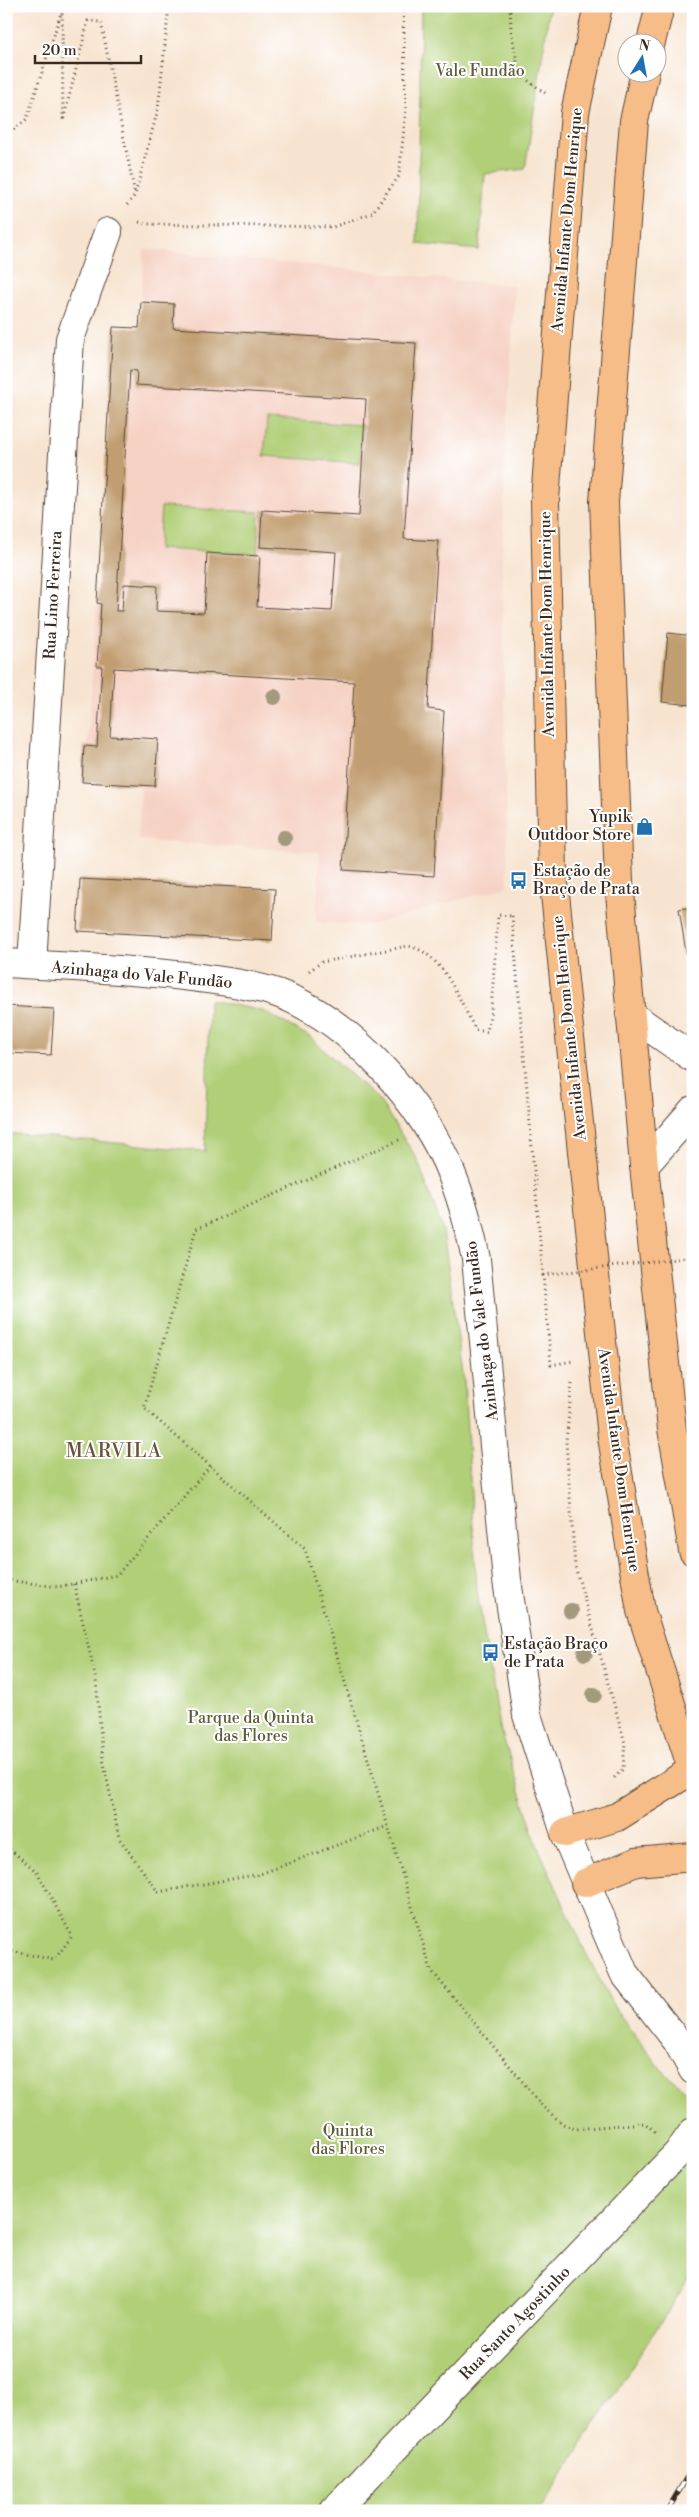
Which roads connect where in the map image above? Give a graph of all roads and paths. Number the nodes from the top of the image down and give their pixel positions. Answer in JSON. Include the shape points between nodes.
{"nodes":[{"id":1,"x":170,"y":6,"type":"edge"},
{"id":2,"x":403,"y":6,"type":"edge"},
{"id":3,"x":510,"y":6,"type":"edge"},
{"id":4,"x":598,"y":6,"type":"edge"},
{"id":5,"x":660,"y":6,"type":"edge"},
{"id":6,"x":654,"y":32,"type":"edge"},
{"id":7,"x":643,"y":82,"type":"edge"},
{"id":8,"x":546,"y":93,"type":"dead end"},
{"id":9,"x":6,"y":136,"type":"edge"},
{"id":10,"x":135,"y":195,"type":"junction"},
{"id":11,"x":114,"y":223,"type":"junction"},
{"id":12,"x":19,"y":964,"type":"edge"},
{"id":13,"x":278,"y":994,"type":"junction"},
{"id":14,"x":630,"y":1014,"type":"junction"},
{"id":15,"x":693,"y":1058,"type":"edge"},
{"id":16,"x":693,"y":1110,"type":"edge"},
{"id":17,"x":427,"y":1128,"type":"junction"},
{"id":18,"x":644,"y":1166,"type":"junction"},
{"id":19,"x":693,"y":1257,"type":"edge"},
{"id":20,"x":543,"y":1275,"type":"junction"},
{"id":21,"x":573,"y":1370,"type":"dead end"},
{"id":22,"x":572,"y":1379,"type":"dead end"},
{"id":23,"x":210,"y":1466,"type":"junction"},
{"id":24,"x":693,"y":1551,"type":"edge"},
{"id":25,"x":6,"y":1580,"type":"edge"},
{"id":26,"x":74,"y":1584,"type":"junction"},
{"id":27,"x":692,"y":1772,"type":"edge"},
{"id":28,"x":611,"y":1782,"type":"dead end"},
{"id":29,"x":388,"y":1826,"type":"junction"},
{"id":30,"x":565,"y":1833,"type":"junction"},
{"id":31,"x":6,"y":1846,"type":"edge"},
{"id":32,"x":693,"y":1857,"type":"edge"},
{"id":33,"x":585,"y":1883,"type":"junction"},
{"id":34,"x":6,"y":1950,"type":"edge"},
{"id":35,"x":693,"y":2070,"type":"edge"},
{"id":36,"x":693,"y":2132,"type":"edge"},
{"id":37,"x":660,"y":2136,"type":"dead end"},
{"id":38,"x":334,"y":2511,"type":"edge"}],
"edges":[{"from":1,"to":10,"type":"path","via":[[158,110]]},
{"from":2,"to":11,"type":"path","via":[[406,109],[399,176],[372,213],[333,227]]},
{"from":3,"to":8,"type":"path","via":[[519,74]]},
{"from":4,"to":27,"type":"main road","name":"Avenida Infante Dom Henrique","via":[[575,113],[545,500],[553,875],[612,1437],[641,1611]]},
{"from":5,"to":6,"type":"main road"},
{"from":7,"to":14,"type":"main road","via":[[634,121],[604,502],[619,881]]},
{"from":9,"to":10,"type":"path","via":[[27,119],[62,10],[63,121],[88,21],[101,22]]},
{"from":10,"to":11,"type":"path"},
{"from":11,"to":12,"type":"street","name":"Rua Lino Ferreira","via":[[70,339]]},
{"from":12,"to":13,"type":"street","name":"Azinhaga do Vale Fundão","via":[[166,974],[252,986]]},
{"from":13,"to":17,"type":"street","name":"Azinhaga do Vale Fundão","via":[[310,1008],[350,1038],[394,1083]]},
{"from":13,"to":20,"type":"path","bridge":true,"via":[[322,962],[408,946],[422,949],[439,965],[476,1030],[487,1032],[498,915],[512,916]]},
{"from":14,"to":15,"type":"street"},
{"from":14,"to":18,"type":"main road"},
{"from":16,"to":18,"type":"street"},
{"from":17,"to":23,"type":"path","via":[[196,1229],[144,1408]]},
{"from":17,"to":30,"type":"street","name":"Azinhaga do Vale Fundão","via":[[452,1173],[476,1259],[516,1649],[527,1716]]},
{"from":18,"to":24,"type":"main road","via":[[672,1429]]},
{"from":19,"to":20,"type":"path","bridge":true},
{"from":20,"to":21,"type":"path","via":[[551,1364],[574,1360]]},
{"from":22,"to":28,"type":"path","via":[[566,1442],[575,1566],[624,1744],[624,1769]]},
{"from":23,"to":26,"type":"path","via":[[117,1575]]},
{"from":23,"to":29,"type":"path","via":[[305,1549]]},
{"from":25,"to":26,"type":"path","via":[[58,1587]]},
{"from":26,"to":29,"type":"path","via":[[96,1680],[103,1759],[120,1838],[158,1892],[260,1874]]},
{"from":27,"to":30,"type":"main road","via":[[617,1817]]},
{"from":29,"to":37,"type":"path","via":[[431,1970],[544,2108],[563,2124],[575,2129],[645,2122]]},
{"from":30,"to":33,"type":"street","name":"Azinhaga do Vale Fundão"},
{"from":31,"to":34,"type":"path","via":[[37,1872],[72,1936],[54,1960]]},
{"from":32,"to":33,"type":"main road","via":[[636,1862]]},
{"from":33,"to":35,"type":"street","name":"Azinhaga do Vale Fundão","via":[[624,1973],[677,2041]]},
{"from":36,"to":38,"type":"street","name":"Rua Santo Agostinho","via":[[678,2153]]}]}
